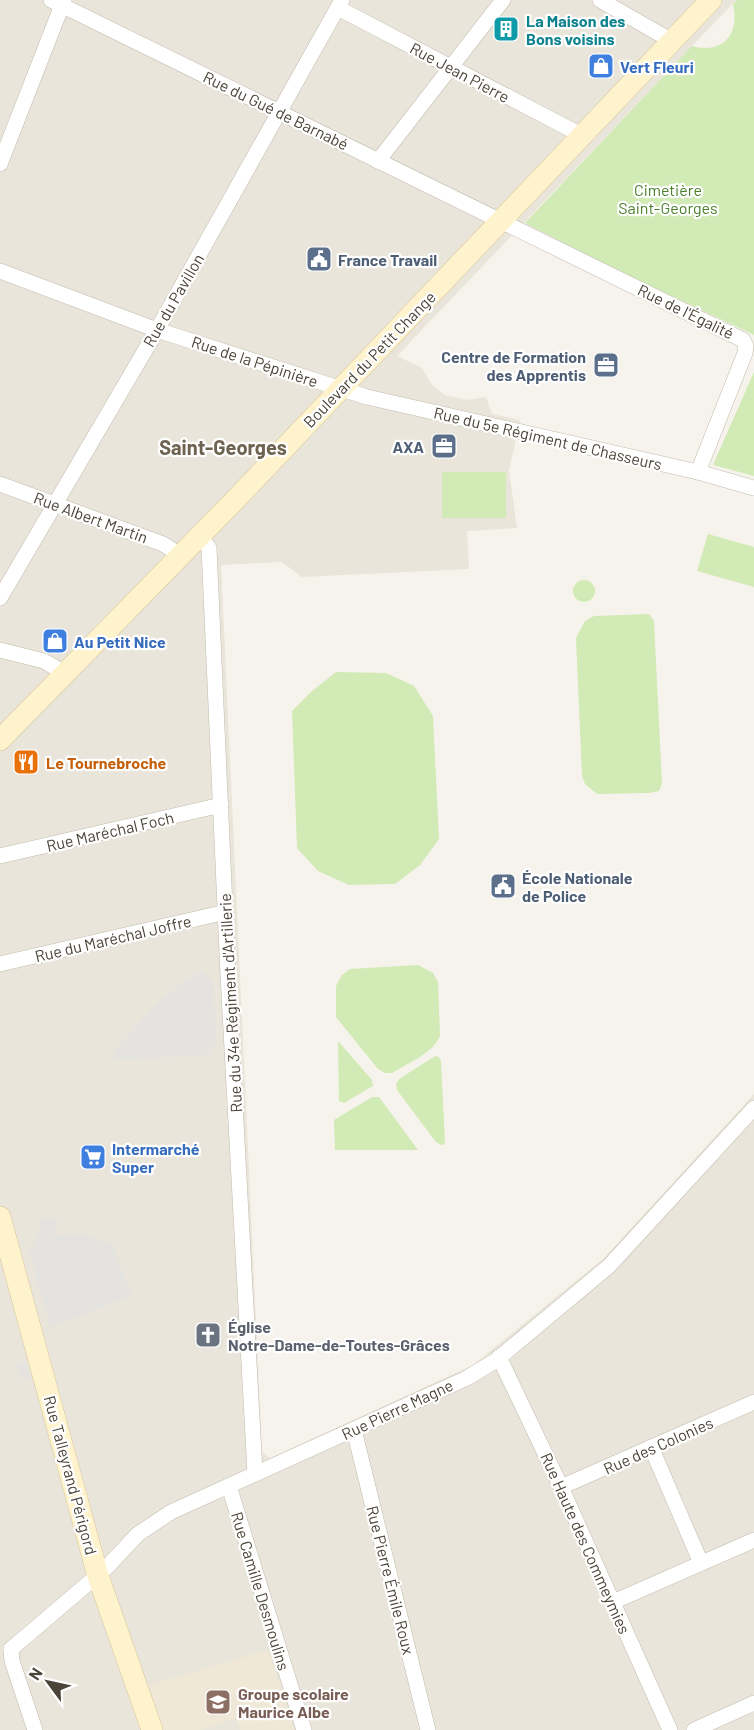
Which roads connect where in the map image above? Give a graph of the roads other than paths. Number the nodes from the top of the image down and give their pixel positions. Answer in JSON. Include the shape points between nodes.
{"nodes":[{"id":1,"x":503,"y":0,"type":"edge"},
{"id":2,"x":600,"y":0,"type":"edge"},
{"id":3,"x":711,"y":0,"type":"edge"},
{"id":4,"x":59,"y":2,"type":"edge"},
{"id":5,"x":340,"y":4,"type":"edge"},
{"id":6,"x":672,"y":41,"type":"junction"},
{"id":7,"x":451,"y":67,"type":"junction"},
{"id":8,"x":279,"y":111,"type":"junction"},
{"id":9,"x":583,"y":136,"type":"junction"},
{"id":10,"x":378,"y":161,"type":"junction"},
{"id":11,"x":0,"y":164,"type":"edge"},
{"id":12,"x":501,"y":222,"type":"junction"},
{"id":13,"x":0,"y":271,"type":"edge"},
{"id":14,"x":157,"y":330,"type":"junction"},
{"id":15,"x":341,"y":388,"type":"junction"},
{"id":16,"x":698,"y":472,"type":"junction"},
{"id":17,"x":0,"y":484,"type":"edge"},
{"id":18,"x":754,"y":488,"type":"edge"},
{"id":19,"x":55,"y":503,"type":"junction"},
{"id":20,"x":200,"y":536,"type":"junction"},
{"id":21,"x":180,"y":555,"type":"junction"},
{"id":22,"x":0,"y":598,"type":"edge"},
{"id":23,"x":0,"y":650,"type":"edge"},
{"id":24,"x":66,"y":674,"type":"junction"},
{"id":25,"x":0,"y":740,"type":"edge"},
{"id":26,"x":221,"y":806,"type":"junction"},
{"id":27,"x":0,"y":856,"type":"edge"},
{"id":28,"x":226,"y":912,"type":"junction"},
{"id":29,"x":0,"y":964,"type":"edge"},
{"id":30,"x":754,"y":1108,"type":"edge"},
{"id":31,"x":0,"y":1217,"type":"edge"},
{"id":32,"x":7,"y":1265,"type":"edge"},
{"id":33,"x":499,"y":1357,"type":"junction"},
{"id":34,"x":754,"y":1402,"type":"edge"},
{"id":35,"x":354,"y":1430,"type":"junction"},
{"id":36,"x":651,"y":1447,"type":"junction"},
{"id":37,"x":255,"y":1473,"type":"junction"},
{"id":38,"x":229,"y":1486,"type":"junction"},
{"id":39,"x":561,"y":1487,"type":"junction"},
{"id":40,"x":754,"y":1540,"type":"edge"},
{"id":41,"x":701,"y":1563,"type":"junction"},
{"id":42,"x":98,"y":1576,"type":"junction"},
{"id":43,"x":613,"y":1602,"type":"junction"},
{"id":44,"x":6,"y":1649,"type":"edge"},
{"id":45,"x":754,"y":1702,"type":"edge"},
{"id":46,"x":35,"y":1730,"type":"edge"},
{"id":47,"x":152,"y":1730,"type":"edge"},
{"id":48,"x":304,"y":1730,"type":"edge"},
{"id":49,"x":428,"y":1730,"type":"edge"},
{"id":50,"x":670,"y":1730,"type":"edge"},
{"id":51,"x":694,"y":1730,"type":"edge"}],
"edges":[{"from":1,"to":7,"type":"street"},
{"from":2,"to":6,"type":"street"},
{"from":3,"to":6,"type":"main road","name":"Boulevard du Petit Change"},
{"from":4,"to":8,"type":"street","name":"Rue du Gué de Barnabé"},
{"from":4,"to":11,"type":"street"},
{"from":5,"to":7,"type":"street","name":"Rue Jean Pierre"},
{"from":5,"to":8,"type":"street","name":"Rue du Pavillon"},
{"from":6,"to":9,"type":"main road","name":"Boulevard du Petit Change"},
{"from":7,"to":9,"type":"street","name":"Rue Jean Pierre"},
{"from":7,"to":10,"type":"street"},
{"from":8,"to":10,"type":"street","name":"Rue du Gué de Barnabé"},
{"from":8,"to":14,"type":"street","name":"Rue du Pavillon"},
{"from":9,"to":12,"type":"main road","name":"Boulevard du Petit Change"},
{"from":10,"to":12,"type":"street","name":"Rue du Gué de Barnabé"},
{"from":12,"to":15,"type":"main road","name":"Boulevard du Petit Change"},
{"from":12,"to":16,"type":"street","name":"Rue de l'Égalité","via":[[743,340],[745,353]]},
{"from":13,"to":14,"type":"street","name":"Rue de la Pépinière"},
{"from":14,"to":15,"type":"street","name":"Rue de la Pépinière"},
{"from":14,"to":19,"type":"street","name":"Rue du Pavillon"},
{"from":15,"to":16,"type":"street","name":"Rue du 5e Régiment de Chasseurs"},
{"from":15,"to":20,"type":"main road","name":"Boulevard du Petit Change"},
{"from":16,"to":18,"type":"street","name":"Rue du 5e Régiment de Chasseurs"},
{"from":17,"to":19,"type":"street","name":"Rue Albert Martin"},
{"from":19,"to":21,"type":"street","name":"Rue Albert Martin","via":[[163,544]]},
{"from":19,"to":22,"type":"street","name":"Rue du Pavillon"},
{"from":20,"to":21,"type":"main road","name":"Boulevard du Petit Change"},
{"from":20,"to":26,"type":"street","name":"Rue du 34e Régiment d'Artillerie","via":[[209,548]]},
{"from":21,"to":24,"type":"main road","name":"Boulevard du Petit Change"},
{"from":23,"to":24,"type":"street","via":[[44,661]]},
{"from":24,"to":25,"type":"main road","name":"Boulevard du Petit Change"},
{"from":26,"to":27,"type":"street","name":"Rue Maréchal Foch"},
{"from":26,"to":28,"type":"street","name":"Rue du 34e Régiment d'Artillerie"},
{"from":28,"to":29,"type":"street","name":"Rue du Maréchal Joffre"},
{"from":28,"to":37,"type":"street","name":"Rue du 34e Régiment d'Artillerie"},
{"from":30,"to":33,"type":"street","name":"Rue Pierre Magne","via":[[609,1266]]},
{"from":31,"to":32,"type":"main road","name":"Rue Talleyrand Périgord"},
{"from":32,"to":42,"type":"main road","name":"Rue Talleyrand Périgord"},
{"from":33,"to":35,"type":"street","name":"Rue Pierre Magne","via":[[467,1378]]},
{"from":33,"to":39,"type":"street","name":"Rue Haute des Commeymies"},
{"from":34,"to":36,"type":"street","name":"Rue des Colonies"},
{"from":35,"to":37,"type":"street","name":"Rue Pierre Magne"},
{"from":35,"to":49,"type":"street","name":"Rue Pierre Émile Roux"},
{"from":36,"to":39,"type":"street","name":"Rue des Colonies"},
{"from":36,"to":41,"type":"street"},
{"from":37,"to":38,"type":"street","name":"Rue Pierre Magne"},
{"from":38,"to":42,"type":"street","name":"Rue Pierre Magne","via":[[171,1512],[138,1534]]},
{"from":38,"to":48,"type":"street","name":"Rue Camille Desmoulins"},
{"from":39,"to":43,"type":"street","name":"Rue Haute des Commeymies"},
{"from":40,"to":41,"type":"street"},
{"from":41,"to":43,"type":"street"},
{"from":42,"to":44,"type":"street","name":"Rue Pierre Magne"},
{"from":42,"to":47,"type":"main road","name":"Rue Talleyrand Périgord"},
{"from":43,"to":50,"type":"street","name":"Rue Haute des Commeymies"},
{"from":44,"to":46,"type":"street"},
{"from":45,"to":51,"type":"street"}]}
